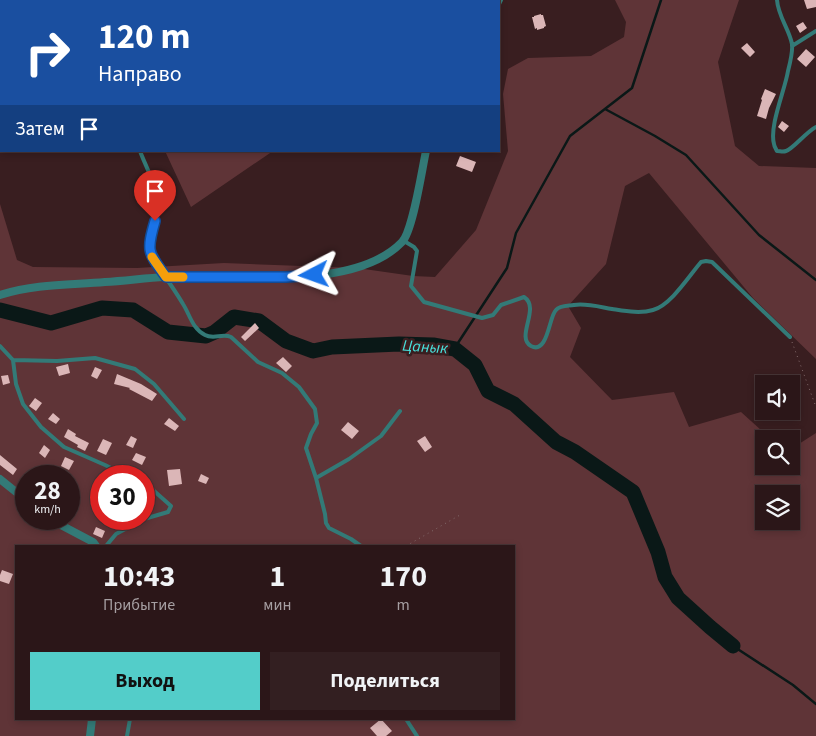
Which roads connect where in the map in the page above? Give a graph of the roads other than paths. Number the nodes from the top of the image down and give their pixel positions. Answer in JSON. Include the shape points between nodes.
{"nodes":[{"id":1,"x":777,"y":0,"type":"edge"},
{"id":2,"x":816,"y":31,"type":"edge"},
{"id":3,"x":792,"y":46,"type":"junction"},
{"id":4,"x":816,"y":127,"type":"edge"},
{"id":5,"x":140,"y":152,"type":"edge"},
{"id":6,"x":426,"y":152,"type":"edge"},
{"id":7,"x":404,"y":241,"type":"junction"},
{"id":8,"x":166,"y":277,"type":"junction"},
{"id":9,"x":0,"y":294,"type":"edge"},
{"id":10,"x":790,"y":337,"type":"road end"},
{"id":11,"x":0,"y":346,"type":"edge"},
{"id":12,"x":13,"y":360,"type":"junction"},
{"id":13,"x":400,"y":411,"type":"dead end"},
{"id":14,"x":184,"y":420,"type":"dead end"},
{"id":15,"x":105,"y":465,"type":"edge"},
{"id":16,"x":316,"y":478,"type":"junction"},
{"id":17,"x":0,"y":479,"type":"edge"},
{"id":18,"x":15,"y":491,"type":"edge"},
{"id":19,"x":155,"y":492,"type":"edge"},
{"id":20,"x":155,"y":516,"type":"edge"},
{"id":21,"x":69,"y":530,"type":"edge"},
{"id":22,"x":123,"y":530,"type":"edge"},
{"id":23,"x":95,"y":545,"type":"edge"},
{"id":24,"x":107,"y":545,"type":"edge"},
{"id":25,"x":360,"y":545,"type":"edge"},
{"id":26,"x":92,"y":720,"type":"edge"},
{"id":27,"x":130,"y":720,"type":"edge"},
{"id":28,"x":407,"y":720,"type":"edge"},
{"id":29,"x":90,"y":736,"type":"edge"},
{"id":30,"x":127,"y":736,"type":"edge"},
{"id":31,"x":417,"y":736,"type":"edge"}],
"edges":[{"from":1,"to":3,"type":"lane"},
{"from":2,"to":3,"type":"lane"},
{"from":3,"to":4,"type":"lane","via":[[773,132],[777,151],[789,150]]},
{"from":5,"to":8,"type":"lane","via":[[159,207],[150,236],[150,255]]},
{"from":6,"to":7,"type":"street","via":[[412,221]]},
{"from":7,"to":8,"type":"street","via":[[384,258],[328,274]]},
{"from":7,"to":10,"type":"lane","via":[[417,251],[410,286],[424,302],[482,318],[493,315],[501,305],[524,298],[529,300],[526,340],[534,347],[546,339],[554,311],[559,307],[579,304],[635,312],[654,310],[669,302],[701,262],[706,261],[712,262]]},
{"from":8,"to":9,"type":"street","via":[[46,285]]},
{"from":8,"to":16,"type":"lane","via":[[192,324],[206,336],[226,334],[231,337],[258,362],[282,373],[310,402],[315,409],[317,423],[306,448]]},
{"from":11,"to":12,"type":"lane"},
{"from":12,"to":14,"type":"lane","via":[[95,358],[135,369],[154,384]]},
{"from":12,"to":15,"type":"lane","via":[[22,404],[41,427],[64,447]]},
{"from":13,"to":16,"type":"lane","via":[[381,436]]},
{"from":16,"to":25,"type":"lane","via":[[329,528]]},
{"from":17,"to":18,"type":"street"},
{"from":19,"to":20,"type":"lane","via":[[171,506],[168,512]]},
{"from":21,"to":23,"type":"street"},
{"from":22,"to":24,"type":"lane"},
{"from":26,"to":29,"type":"street"},
{"from":27,"to":30,"type":"lane"},
{"from":28,"to":31,"type":"lane"}]}
